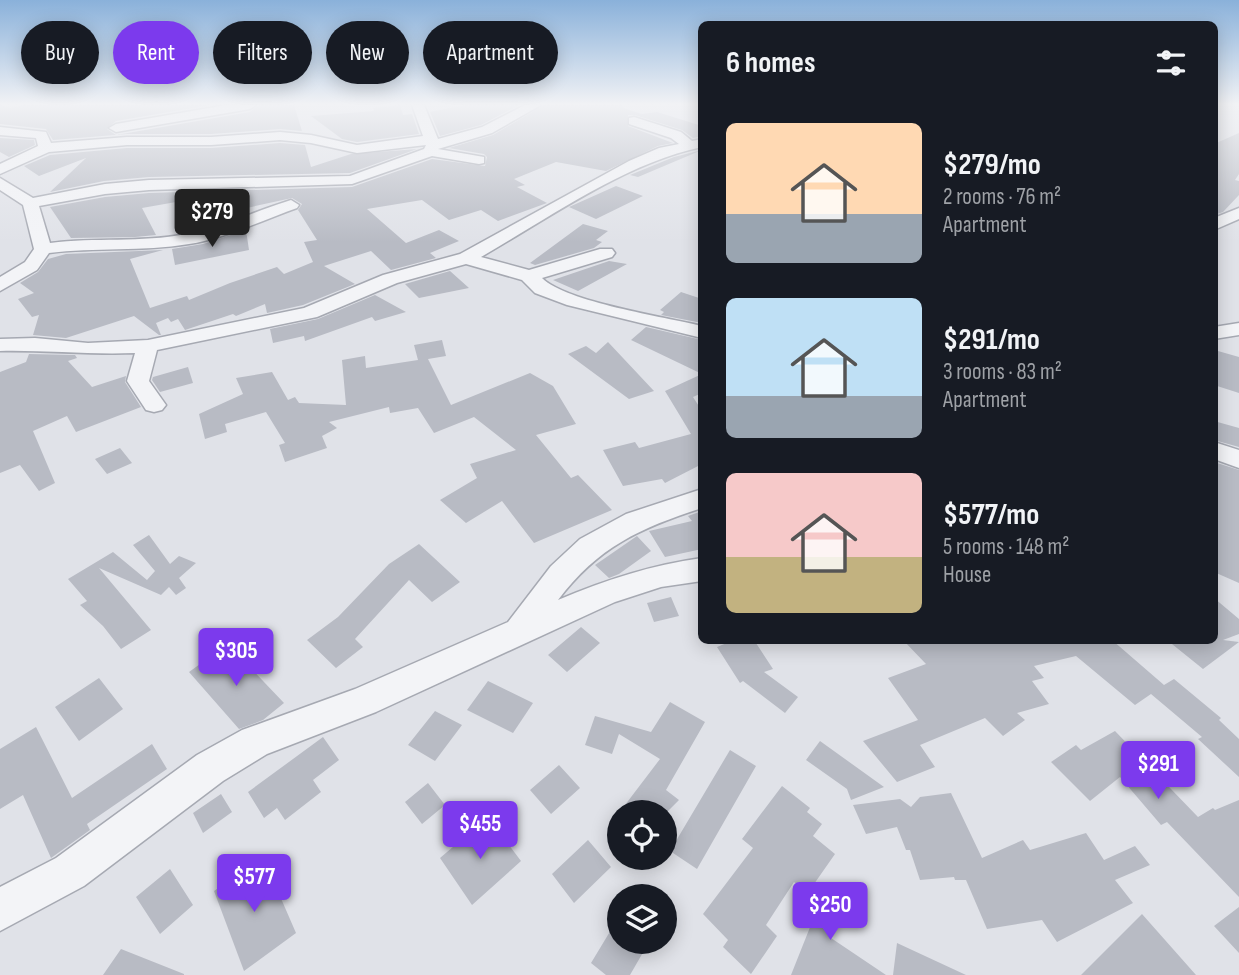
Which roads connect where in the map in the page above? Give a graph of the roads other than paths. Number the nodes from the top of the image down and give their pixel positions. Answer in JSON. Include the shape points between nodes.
{"nodes":[{"id":1,"x":31,"y":150,"type":"edge"},
{"id":2,"x":419,"y":150,"type":"edge"},
{"id":3,"x":448,"y":150,"type":"edge"},
{"id":4,"x":675,"y":150,"type":"edge"},
{"id":5,"x":0,"y":156,"type":"edge"},
{"id":6,"x":21,"y":158,"type":"junction"},
{"id":7,"x":479,"y":160,"type":"dead end"},
{"id":8,"x":0,"y":170,"type":"edge"},
{"id":9,"x":0,"y":183,"type":"edge"},
{"id":10,"x":30,"y":202,"type":"junction"},
{"id":11,"x":291,"y":205,"type":"dead end"},
{"id":12,"x":1239,"y":213,"type":"edge"},
{"id":13,"x":1218,"y":223,"type":"edge"},
{"id":14,"x":43,"y":249,"type":"junction"},
{"id":15,"x":606,"y":253,"type":"dead end"},
{"id":16,"x":466,"y":258,"type":"junction"},
{"id":17,"x":529,"y":276,"type":"junction"},
{"id":18,"x":0,"y":285,"type":"edge"},
{"id":19,"x":1239,"y":329,"type":"edge"},
{"id":20,"x":698,"y":331,"type":"edge"},
{"id":21,"x":1218,"y":332,"type":"edge"},
{"id":22,"x":0,"y":345,"type":"edge"},
{"id":23,"x":148,"y":346,"type":"junction"},
{"id":24,"x":154,"y":405,"type":"dead end"},
{"id":25,"x":1218,"y":451,"type":"edge"},
{"id":26,"x":1239,"y":459,"type":"edge"},
{"id":27,"x":698,"y":499,"type":"edge"},
{"id":28,"x":698,"y":570,"type":"edge"},
{"id":29,"x":519,"y":631,"type":"junction"},
{"id":30,"x":0,"y":910,"type":"edge"}],
"edges":[{"from":1,"to":6,"type":"street"},
{"from":2,"to":10,"type":"street","via":[[352,180],[149,185]]},
{"from":3,"to":7,"type":"street"},
{"from":4,"to":16,"type":"street","via":[[634,164]]},
{"from":5,"to":6,"type":"street"},
{"from":6,"to":8,"type":"street"},
{"from":9,"to":10,"type":"street"},
{"from":10,"to":14,"type":"street"},
{"from":11,"to":14,"type":"street","via":[[190,239]]},
{"from":12,"to":13,"type":"street"},
{"from":14,"to":18,"type":"street","via":[[31,265]]},
{"from":15,"to":17,"type":"street"},
{"from":16,"to":17,"type":"street"},
{"from":16,"to":23,"type":"street","via":[[390,279],[310,313]]},
{"from":17,"to":20,"type":"street","via":[[542,289],[574,301]]},
{"from":19,"to":21,"type":"street"},
{"from":22,"to":23,"type":"street"},
{"from":23,"to":24,"type":"street","via":[[138,381]]},
{"from":25,"to":26,"type":"street"},
{"from":27,"to":29,"type":"street","via":[[638,519],[597,542],[556,580]]},
{"from":28,"to":29,"type":"street","via":[[661,575],[604,593]]},
{"from":29,"to":30,"type":"street","via":[[364,701],[255,742],[210,768],[70,872]]}]}
